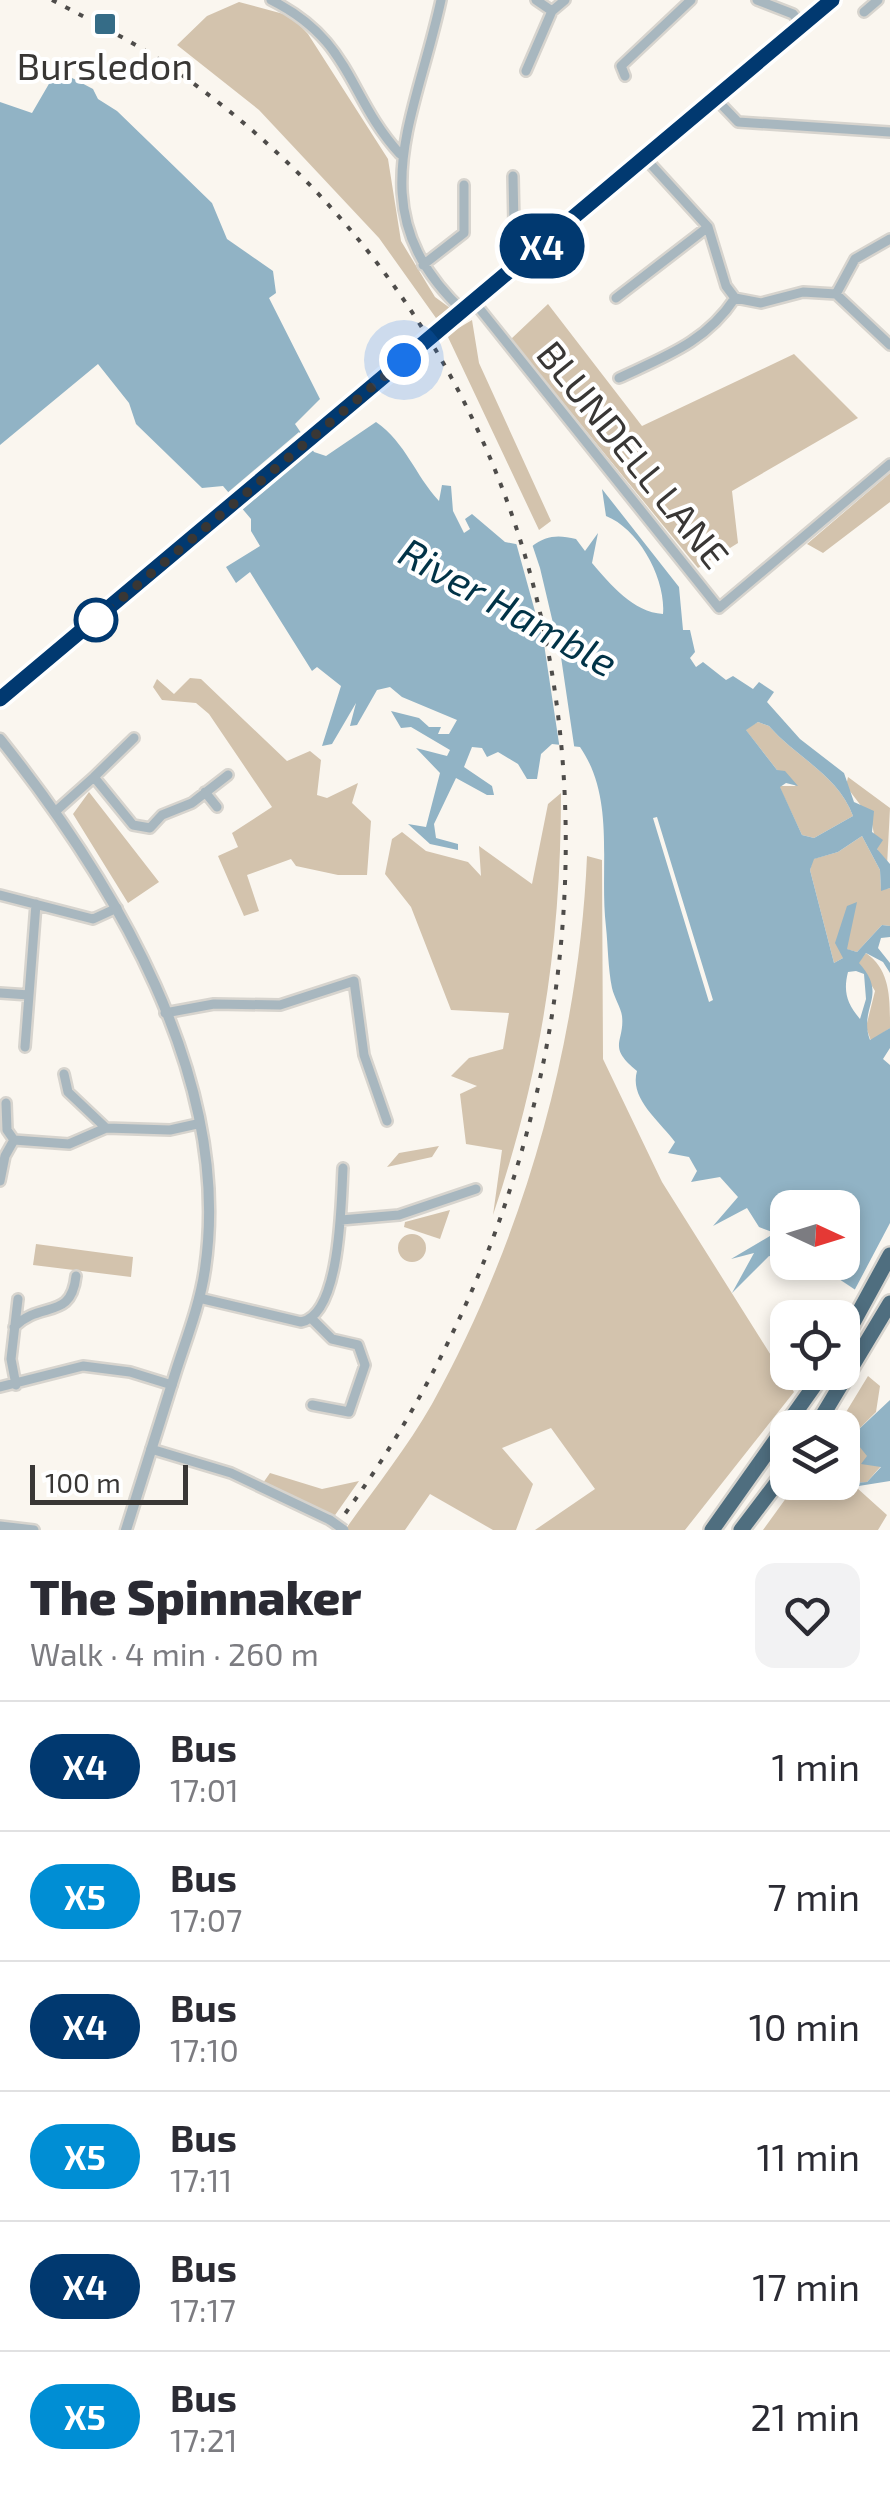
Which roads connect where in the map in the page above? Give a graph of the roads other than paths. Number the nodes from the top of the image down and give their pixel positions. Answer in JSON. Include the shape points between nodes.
{"nodes":[{"id":1,"x":271,"y":0,"type":"edge"},
{"id":2,"x":441,"y":0,"type":"edge"},
{"id":3,"x":536,"y":0,"type":"edge"},
{"id":4,"x":565,"y":0,"type":"edge"},
{"id":5,"x":690,"y":0,"type":"edge"},
{"id":6,"x":758,"y":0,"type":"edge"},
{"id":7,"x":832,"y":0,"type":"edge"},
{"id":8,"x":878,"y":0,"type":"edge"},
{"id":9,"x":552,"y":10,"type":"junction"},
{"id":10,"x":864,"y":12,"type":"dead end"},
{"id":11,"x":802,"y":26,"type":"junction"},
{"id":12,"x":626,"y":76,"type":"dead end"},
{"id":13,"x":535,"y":80,"type":"dead end"},
{"id":14,"x":716,"y":99,"type":"junction"},
{"id":15,"x":890,"y":132,"type":"edge"},
{"id":16,"x":400,"y":154,"type":"junction"},
{"id":17,"x":646,"y":159,"type":"junction"},
{"id":18,"x":514,"y":175,"type":"dead end"},
{"id":19,"x":464,"y":185,"type":"dead end"},
{"id":20,"x":708,"y":227,"type":"junction"},
{"id":21,"x":890,"y":239,"type":"edge"},
{"id":22,"x":532,"y":256,"type":"junction"},
{"id":23,"x":423,"y":265,"type":"junction"},
{"id":24,"x":836,"y":294,"type":"junction"},
{"id":25,"x":616,"y":298,"type":"dead end"},
{"id":26,"x":736,"y":298,"type":"junction"},
{"id":27,"x":470,"y":307,"type":"junction"},
{"id":28,"x":890,"y":346,"type":"edge"},
{"id":29,"x":620,"y":378,"type":"dead end"},
{"id":30,"x":890,"y":464,"type":"edge"},
{"id":31,"x":0,"y":700,"type":"edge"},
{"id":32,"x":0,"y":738,"type":"edge"},
{"id":33,"x":134,"y":738,"type":"dead end"},
{"id":34,"x":228,"y":775,"type":"dead end"},
{"id":35,"x":94,"y":776,"type":"junction"},
{"id":36,"x":206,"y":792,"type":"junction"},
{"id":37,"x":218,"y":807,"type":"dead end"},
{"id":38,"x":56,"y":810,"type":"junction"},
{"id":39,"x":0,"y":895,"type":"edge"},
{"id":40,"x":36,"y":904,"type":"junction"},
{"id":41,"x":116,"y":908,"type":"junction"},
{"id":42,"x":0,"y":993,"type":"edge"},
{"id":43,"x":29,"y":994,"type":"junction"},
{"id":44,"x":165,"y":1014,"type":"junction"},
{"id":45,"x":26,"y":1046,"type":"dead end"},
{"id":46,"x":64,"y":1074,"type":"dead end"},
{"id":47,"x":6,"y":1103,"type":"dead end"},
{"id":48,"x":387,"y":1121,"type":"dead end"},
{"id":49,"x":197,"y":1124,"type":"junction"},
{"id":50,"x":106,"y":1128,"type":"junction"},
{"id":51,"x":14,"y":1140,"type":"junction"},
{"id":52,"x":343,"y":1168,"type":"dead end"},
{"id":53,"x":0,"y":1182,"type":"edge"},
{"id":54,"x":476,"y":1190,"type":"dead end"},
{"id":55,"x":341,"y":1220,"type":"junction"},
{"id":56,"x":890,"y":1255,"type":"edge"},
{"id":57,"x":76,"y":1276,"type":"dead end"},
{"id":58,"x":199,"y":1298,"type":"junction"},
{"id":59,"x":18,"y":1299,"type":"dead end"},
{"id":60,"x":890,"y":1303,"type":"edge"},
{"id":61,"x":860,"y":1310,"type":"edge"},
{"id":62,"x":313,"y":1320,"type":"junction"},
{"id":63,"x":14,"y":1327,"type":"junction"},
{"id":64,"x":172,"y":1385,"type":"junction"},
{"id":65,"x":16,"y":1386,"type":"junction"},
{"id":66,"x":0,"y":1388,"type":"edge"},
{"id":67,"x":812,"y":1390,"type":"edge"},
{"id":68,"x":312,"y":1406,"type":"dead end"},
{"id":69,"x":826,"y":1410,"type":"edge"},
{"id":70,"x":151,"y":1449,"type":"junction"},
{"id":71,"x":770,"y":1492,"type":"edge"},
{"id":72,"x":0,"y":1526,"type":"edge"},
{"id":73,"x":34,"y":1530,"type":"edge"},
{"id":74,"x":126,"y":1530,"type":"edge"},
{"id":75,"x":344,"y":1530,"type":"edge"},
{"id":76,"x":712,"y":1530,"type":"edge"},
{"id":77,"x":741,"y":1530,"type":"edge"}],
"edges":[{"from":1,"to":16,"type":"street","via":[[305,17],[340,57]]},
{"from":2,"to":16,"type":"street"},
{"from":3,"to":9,"type":"street"},
{"from":4,"to":9,"type":"street"},
{"from":5,"to":12,"type":"street","via":[[621,66]]},
{"from":6,"to":11,"type":"street","via":[[793,14]]},
{"from":7,"to":11,"type":"main road"},
{"from":8,"to":10,"type":"street"},
{"from":9,"to":13,"type":"street","via":[[523,71]]},
{"from":11,"to":14,"type":"main road"},
{"from":14,"to":15,"type":"street","via":[[738,122]]},
{"from":14,"to":17,"type":"main road"},
{"from":16,"to":23,"type":"street","via":[[405,218]]},
{"from":17,"to":20,"type":"street"},
{"from":17,"to":22,"type":"main road"},
{"from":18,"to":22,"type":"street","via":[[514,225]]},
{"from":19,"to":23,"type":"street","via":[[464,233]]},
{"from":20,"to":25,"type":"street"},
{"from":20,"to":26,"type":"street"},
{"from":21,"to":24,"type":"street","via":[[855,259]]},
{"from":22,"to":27,"type":"main road"},
{"from":23,"to":27,"type":"street"},
{"from":24,"to":26,"type":"street","via":[[803,292],[760,303]]},
{"from":24,"to":28,"type":"street"},
{"from":26,"to":29,"type":"street","via":[[693,344]]},
{"from":27,"to":30,"type":"street","name":"BLUNDELL LANE","via":[[720,608]]},
{"from":27,"to":31,"type":"main road"},
{"from":32,"to":38,"type":"street"},
{"from":33,"to":35,"type":"street"},
{"from":34,"to":36,"type":"street"},
{"from":35,"to":36,"type":"street","via":[[132,825],[144,829]]},
{"from":35,"to":38,"type":"street"},
{"from":36,"to":37,"type":"street"},
{"from":38,"to":41,"type":"street"},
{"from":39,"to":40,"type":"street"},
{"from":40,"to":41,"type":"street","via":[[93,919]]},
{"from":40,"to":43,"type":"street"},
{"from":41,"to":44,"type":"street"},
{"from":42,"to":43,"type":"street"},
{"from":43,"to":45,"type":"street"},
{"from":44,"to":48,"type":"street","via":[[214,1004],[280,1005],[354,981],[364,1052]]},
{"from":44,"to":49,"type":"street"},
{"from":46,"to":50,"type":"street","via":[[68,1092]]},
{"from":47,"to":51,"type":"street"},
{"from":49,"to":50,"type":"street"},
{"from":49,"to":58,"type":"street","via":[[208,1205]]},
{"from":50,"to":51,"type":"street","via":[[69,1144]]},
{"from":51,"to":53,"type":"street"},
{"from":52,"to":55,"type":"street"},
{"from":54,"to":55,"type":"street","via":[[400,1215]]},
{"from":55,"to":62,"type":"street","via":[[323,1309]]},
{"from":56,"to":61,"type":"highway"},
{"from":57,"to":63,"type":"street","via":[[65,1305],[39,1309]]},
{"from":58,"to":62,"type":"street"},
{"from":58,"to":64,"type":"street"},
{"from":59,"to":63,"type":"street"},
{"from":60,"to":69,"type":"highway"},
{"from":62,"to":68,"type":"street","via":[[332,1339],[358,1346],[366,1366],[349,1412]]},
{"from":63,"to":65,"type":"street"},
{"from":64,"to":65,"type":"street","via":[[83,1366]]},
{"from":64,"to":70,"type":"street"},
{"from":65,"to":66,"type":"street"},
{"from":67,"to":76,"type":"highway"},
{"from":70,"to":74,"type":"street"},
{"from":70,"to":75,"type":"street","bridge":true,"via":[[231,1473]]},
{"from":71,"to":77,"type":"highway"},
{"from":72,"to":73,"type":"street"}]}
